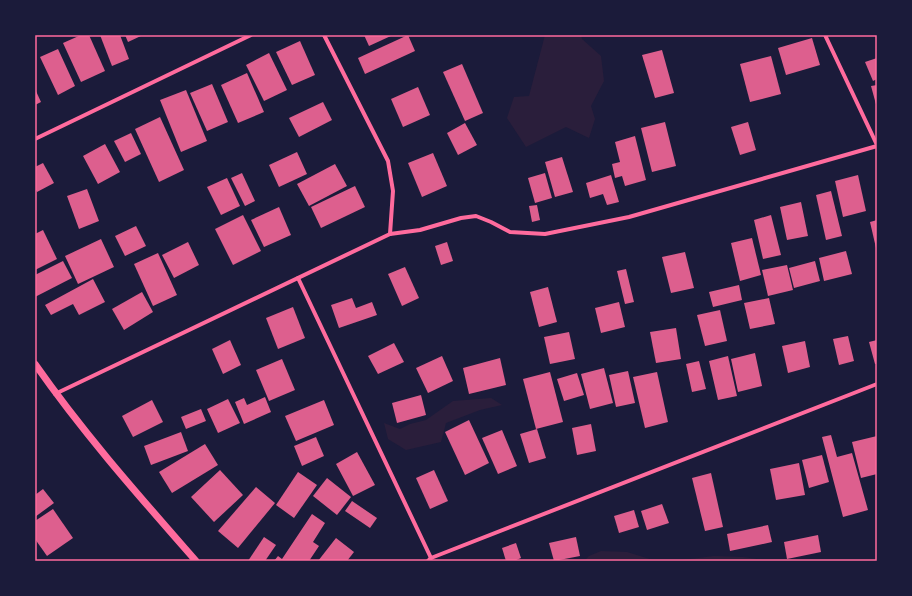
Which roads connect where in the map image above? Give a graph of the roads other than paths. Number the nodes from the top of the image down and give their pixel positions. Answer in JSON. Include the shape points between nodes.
{"nodes":[{"id":1,"x":251,"y":35,"type":"edge"},
{"id":2,"x":324,"y":35,"type":"edge"},
{"id":3,"x":825,"y":35,"type":"edge"},
{"id":4,"x":35,"y":139,"type":"edge"},
{"id":5,"x":877,"y":145,"type":"edge"},
{"id":6,"x":390,"y":234,"type":"junction"},
{"id":7,"x":298,"y":278,"type":"junction"},
{"id":8,"x":35,"y":364,"type":"edge"},
{"id":9,"x":877,"y":384,"type":"edge"},
{"id":10,"x":56,"y":394,"type":"junction"},
{"id":11,"x":430,"y":559,"type":"edge"},
{"id":12,"x":196,"y":561,"type":"edge"}],
"edges":[{"from":1,"to":4,"type":"street"},
{"from":2,"to":6,"type":"street","via":[[388,161],[393,191]]},
{"from":3,"to":5,"type":"street"},
{"from":5,"to":6,"type":"street","via":[[629,218],[545,234],[510,232],[476,216],[420,230]]},
{"from":6,"to":7,"type":"street"},
{"from":7,"to":10,"type":"street"},
{"from":7,"to":11,"type":"street"},
{"from":8,"to":10,"type":"street"},
{"from":9,"to":11,"type":"street"},
{"from":10,"to":12,"type":"street","via":[[116,471]]}]}
